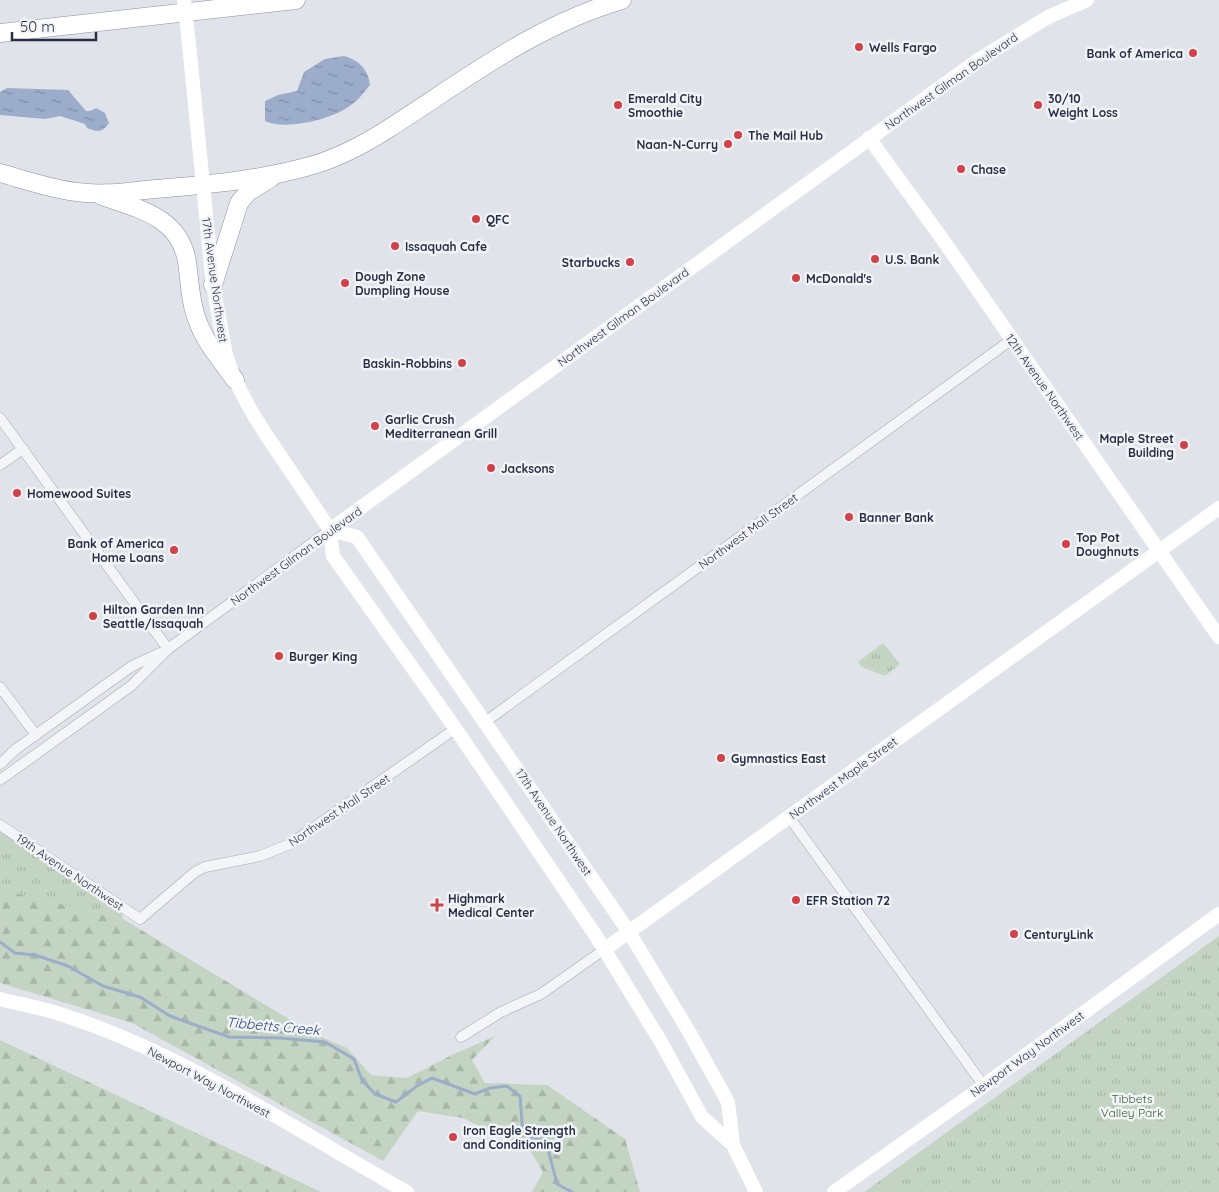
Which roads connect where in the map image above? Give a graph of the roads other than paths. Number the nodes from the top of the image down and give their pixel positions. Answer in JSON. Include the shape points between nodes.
{"nodes":[{"id":1,"x":184,"y":0,"type":"edge"},
{"id":2,"x":296,"y":0,"type":"edge"},
{"id":3,"x":622,"y":0,"type":"edge"},
{"id":4,"x":1086,"y":0,"type":"edge"},
{"id":5,"x":0,"y":32,"type":"edge"},
{"id":6,"x":869,"y":138,"type":"junction"},
{"id":7,"x":0,"y":173,"type":"edge"},
{"id":8,"x":278,"y":174,"type":"junction"},
{"id":9,"x":203,"y":184,"type":"junction"},
{"id":10,"x":97,"y":194,"type":"junction"},
{"id":11,"x":213,"y":285,"type":"junction"},
{"id":12,"x":1011,"y":340,"type":"junction"},
{"id":13,"x":235,"y":380,"type":"junction"},
{"id":14,"x":0,"y":418,"type":"edge"},
{"id":15,"x":23,"y":449,"type":"junction"},
{"id":16,"x":0,"y":465,"type":"edge"},
{"id":17,"x":1219,"y":508,"type":"edge"},
{"id":18,"x":330,"y":530,"type":"junction"},
{"id":19,"x":1159,"y":551,"type":"junction"},
{"id":20,"x":1219,"y":637,"type":"edge"},
{"id":21,"x":168,"y":649,"type":"junction"},
{"id":22,"x":0,"y":686,"type":"edge"},
{"id":23,"x":485,"y":722,"type":"junction"},
{"id":24,"x":455,"y":729,"type":"junction"},
{"id":25,"x":36,"y":736,"type":"junction"},
{"id":26,"x":0,"y":764,"type":"edge"},
{"id":27,"x":0,"y":780,"type":"edge"},
{"id":28,"x":789,"y":817,"type":"junction"},
{"id":29,"x":0,"y":825,"type":"edge"},
{"id":30,"x":1219,"y":914,"type":"edge"},
{"id":31,"x":140,"y":919,"type":"joint"},
{"id":32,"x":629,"y":932,"type":"junction"},
{"id":33,"x":605,"y":949,"type":"junction"},
{"id":34,"x":0,"y":999,"type":"edge"},
{"id":35,"x":461,"y":1037,"type":"dead end"},
{"id":36,"x":984,"y":1086,"type":"junction"},
{"id":37,"x":733,"y":1145,"type":"junction"},
{"id":38,"x":406,"y":1192,"type":"edge"},
{"id":39,"x":756,"y":1192,"type":"edge"},
{"id":40,"x":834,"y":1192,"type":"edge"}],
"edges":[{"from":1,"to":9,"type":"street","name":"17th Avenue Northwest","bridge":true},
{"from":2,"to":5,"type":"highway"},
{"from":3,"to":8,"type":"highway","via":[[580,15],[502,54],[358,146],[308,167]]},
{"from":4,"to":6,"type":"street","name":"Northwest Gilman Boulevard","via":[[1048,17],[999,46]]},
{"from":6,"to":12,"type":"street","name":"12th Avenue Northwest"},
{"from":6,"to":18,"type":"street","name":"Northwest Gilman Boulevard"},
{"from":7,"to":10,"type":"highway","via":[[46,186]]},
{"from":8,"to":9,"type":"highway"},
{"from":8,"to":11,"type":"highway","via":[[248,192],[239,203]]},
{"from":9,"to":10,"type":"highway"},
{"from":9,"to":11,"type":"street","name":"17th Avenue Northwest"},
{"from":10,"to":13,"type":"highway","via":[[155,216],[176,234],[184,250],[198,322],[206,341]]},
{"from":11,"to":13,"type":"street","name":"17th Avenue Northwest","via":[[226,354]]},
{"from":12,"to":19,"type":"street","name":"12th Avenue Northwest"},
{"from":12,"to":23,"type":"street","name":"Northwest Mall Street"},
{"from":13,"to":18,"type":"street","name":"17th Avenue Northwest","via":[[265,433]]},
{"from":14,"to":15,"type":"street"},
{"from":15,"to":16,"type":"street"},
{"from":15,"to":21,"type":"street"},
{"from":17,"to":19,"type":"street","name":"Northwest Maple Street"},
{"from":18,"to":21,"type":"street","name":"Northwest Gilman Boulevard"},
{"from":18,"to":23,"type":"street","name":"17th Avenue Northwest","via":[[358,537]]},
{"from":18,"to":24,"type":"street","name":"17th Avenue Northwest","via":[[333,556]]},
{"from":19,"to":20,"type":"street","name":"12th Avenue Northwest"},
{"from":19,"to":28,"type":"street","name":"Northwest Maple Street"},
{"from":21,"to":25,"type":"street","name":"Northwest Gilman Boulevard","via":[[132,666]]},
{"from":21,"to":27,"type":"street","name":"Northwest Gilman Boulevard","via":[[131,686]]},
{"from":22,"to":25,"type":"street"},
{"from":23,"to":32,"type":"street","name":"17th Avenue Northwest"},
{"from":24,"to":31,"type":"street","name":"Northwest Mall Street","via":[[290,844],[260,856],[215,864],[195,872]]},
{"from":24,"to":33,"type":"street","name":"17th Avenue Northwest"},
{"from":25,"to":26,"type":"street","name":"Northwest Gilman Boulevard"},
{"from":28,"to":32,"type":"street","name":"Northwest Maple Street"},
{"from":28,"to":36,"type":"street"},
{"from":29,"to":31,"type":"street","name":"19th Avenue Northwest"},
{"from":30,"to":36,"type":"street","name":"Newport Way Northwest"},
{"from":32,"to":33,"type":"street","name":"Northwest Maple Street"},
{"from":32,"to":37,"type":"street","name":"17th Avenue Northwest","via":[[728,1102]]},
{"from":33,"to":35,"type":"street","name":"Northwest Maple Street","via":[[541,994],[501,1012]]},
{"from":33,"to":37,"type":"street","name":"17th Avenue Northwest","via":[[702,1117]]},
{"from":34,"to":38,"type":"street","name":"Newport Way Northwest","via":[[64,1015],[137,1043],[224,1088]]},
{"from":36,"to":40,"type":"street","name":"Newport Way Northwest"},
{"from":37,"to":39,"type":"street","name":"17th Avenue Northwest"}]}
